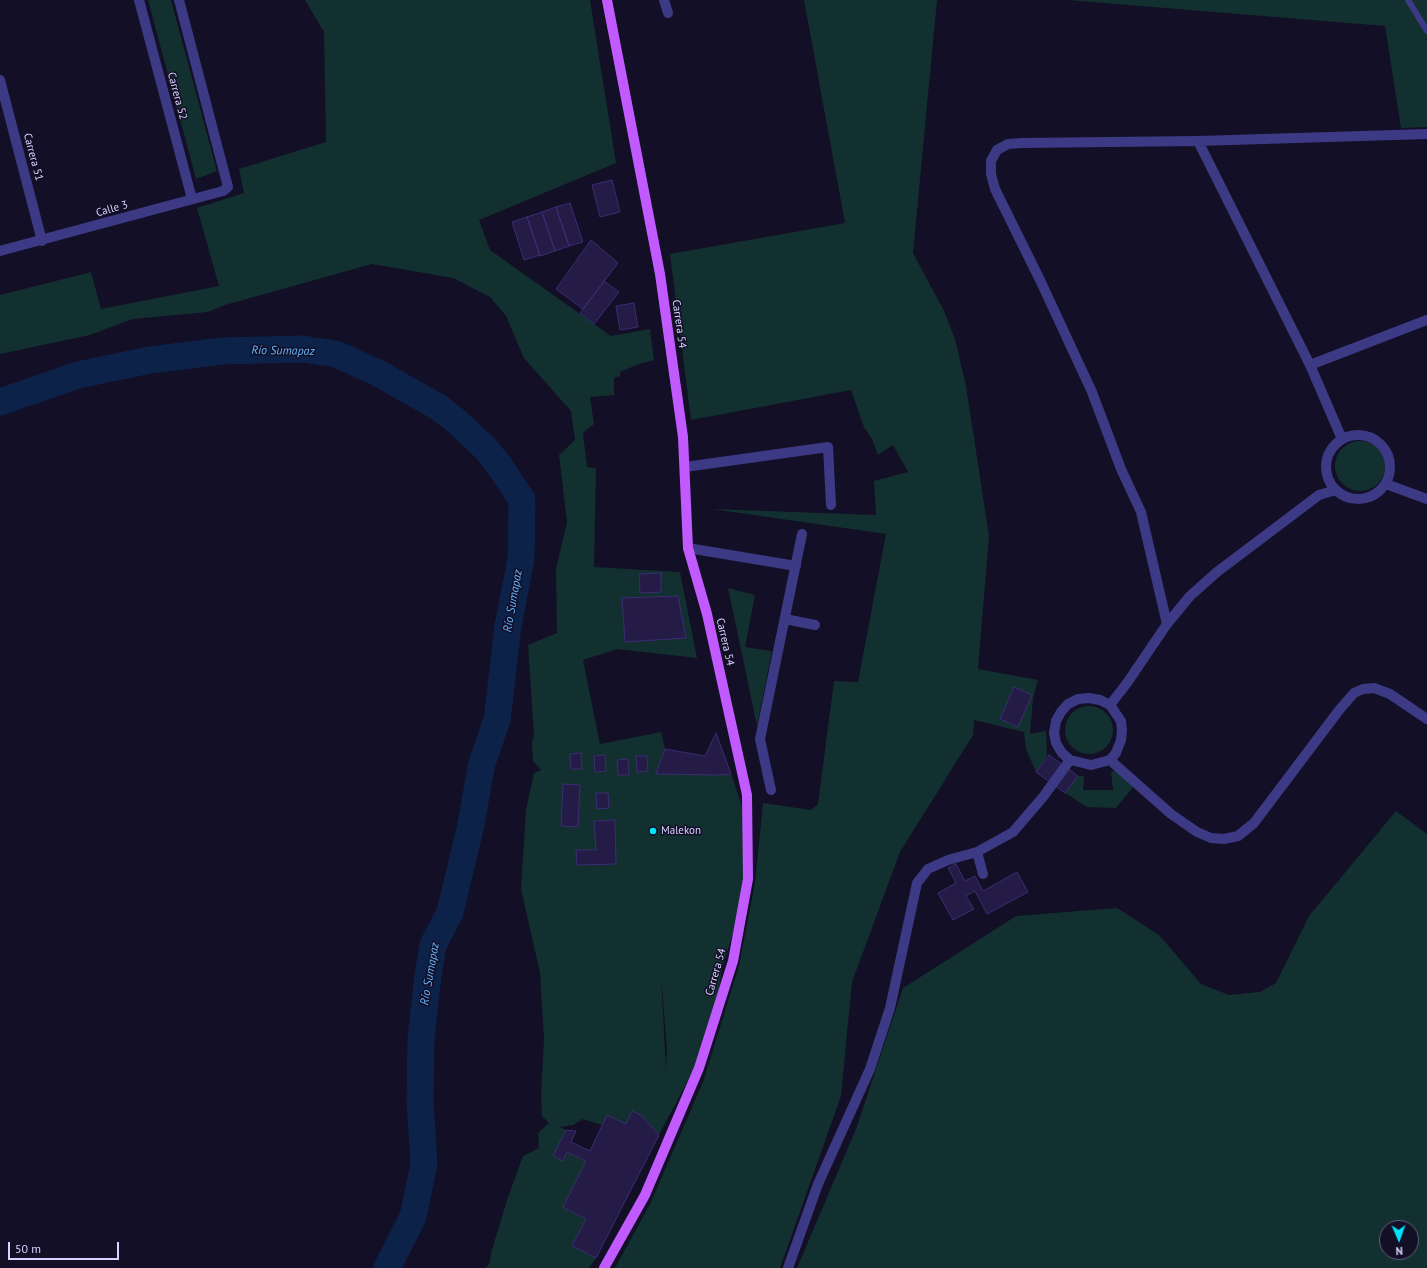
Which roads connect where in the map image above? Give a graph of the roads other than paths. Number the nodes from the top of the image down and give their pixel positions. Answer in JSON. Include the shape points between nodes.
{"nodes":[{"id":1,"x":139,"y":0,"type":"edge"},
{"id":2,"x":179,"y":0,"type":"edge"},
{"id":3,"x":607,"y":0,"type":"edge"},
{"id":4,"x":664,"y":0,"type":"edge"},
{"id":5,"x":1408,"y":0,"type":"edge"},
{"id":6,"x":668,"y":13,"type":"dead end"},
{"id":7,"x":1427,"y":31,"type":"edge"},
{"id":8,"x":0,"y":80,"type":"edge"},
{"id":9,"x":1427,"y":134,"type":"edge"},
{"id":10,"x":1198,"y":141,"type":"junction"},
{"id":11,"x":192,"y":199,"type":"junction"},
{"id":12,"x":42,"y":240,"type":"junction"},
{"id":13,"x":0,"y":251,"type":"edge"},
{"id":14,"x":1427,"y":320,"type":"edge"},
{"id":15,"x":1310,"y":365,"type":"junction"},
{"id":16,"x":1342,"y":439,"type":"junction"},
{"id":17,"x":685,"y":468,"type":"junction"},
{"id":18,"x":1386,"y":484,"type":"junction"},
{"id":19,"x":1336,"y":490,"type":"junction"},
{"id":20,"x":1427,"y":499,"type":"edge"},
{"id":21,"x":831,"y":505,"type":"dead end"},
{"id":22,"x":802,"y":534,"type":"dead end"},
{"id":23,"x":688,"y":548,"type":"junction"},
{"id":24,"x":796,"y":566,"type":"junction"},
{"id":25,"x":785,"y":619,"type":"junction"},
{"id":26,"x":1167,"y":624,"type":"junction"},
{"id":27,"x":815,"y":625,"type":"dead end"},
{"id":28,"x":1110,"y":705,"type":"junction"},
{"id":29,"x":1427,"y":719,"type":"edge"},
{"id":30,"x":1070,"y":760,"type":"junction"},
{"id":31,"x":1110,"y":760,"type":"junction"},
{"id":32,"x":771,"y":790,"type":"dead end"},
{"id":33,"x":977,"y":852,"type":"junction"},
{"id":34,"x":982,"y":874,"type":"dead end"},
{"id":35,"x":604,"y":1268,"type":"edge"},
{"id":36,"x":788,"y":1268,"type":"edge"}],
"edges":[{"from":1,"to":11,"type":"street","name":"Carrera 52"},
{"from":2,"to":11,"type":"street","name":"Calle 3","via":[[228,187],[223,191]]},
{"from":3,"to":17,"type":"main road","name":"Carrera 54","via":[[660,274]]},
{"from":4,"to":6,"type":"street"},
{"from":5,"to":7,"type":"lane"},
{"from":8,"to":12,"type":"street","name":"Carrera 51"},
{"from":9,"to":10,"type":"street"},
{"from":10,"to":15,"type":"street"},
{"from":10,"to":26,"type":"street","via":[[1008,144],[997,150],[991,160],[995,189],[1092,392],[1121,469],[1141,512]]},
{"from":11,"to":12,"type":"street","name":"Calle 3"},
{"from":12,"to":13,"type":"street","name":"Calle 3"},
{"from":14,"to":15,"type":"street"},
{"from":15,"to":16,"type":"street"},
{"from":16,"to":18,"type":"street","via":[[1366,436],[1381,444],[1388,454],[1390,464],[1390,476]]},
{"from":16,"to":19,"type":"street","via":[[1328,456],[1326,468],[1329,480]]},
{"from":17,"to":21,"type":"street","via":[[828,447]]},
{"from":17,"to":23,"type":"main road","name":"Carrera 54"},
{"from":18,"to":19,"type":"street","via":[[1369,497],[1357,499]]},
{"from":18,"to":20,"type":"street"},
{"from":19,"to":26,"type":"street","via":[[1319,495],[1218,572],[1190,596]]},
{"from":22,"to":24,"type":"street"},
{"from":23,"to":24,"type":"street"},
{"from":23,"to":35,"type":"main road","name":"Carrera 54","via":[[706,614],[747,795],[748,879],[733,961],[699,1068],[645,1195]]},
{"from":24,"to":25,"type":"street"},
{"from":25,"to":27,"type":"street"},
{"from":25,"to":32,"type":"street","via":[[760,739]]},
{"from":26,"to":28,"type":"street"},
{"from":28,"to":30,"type":"street","via":[[1095,699],[1078,699],[1068,704],[1061,712],[1056,721],[1055,738],[1062,753]]},
{"from":28,"to":31,"type":"street","via":[[1121,721],[1122,730],[1119,746]]},
{"from":29,"to":31,"type":"street","via":[[1390,694],[1374,688],[1354,693],[1254,823],[1238,836],[1224,839],[1211,838],[1196,832],[1171,814]]},
{"from":30,"to":31,"type":"street","via":[[1091,765]]},
{"from":30,"to":33,"type":"street","via":[[1013,832]]},
{"from":33,"to":34,"type":"street"},
{"from":33,"to":36,"type":"street","via":[[928,869],[917,882],[890,1008],[870,1069],[818,1184]]}]}
